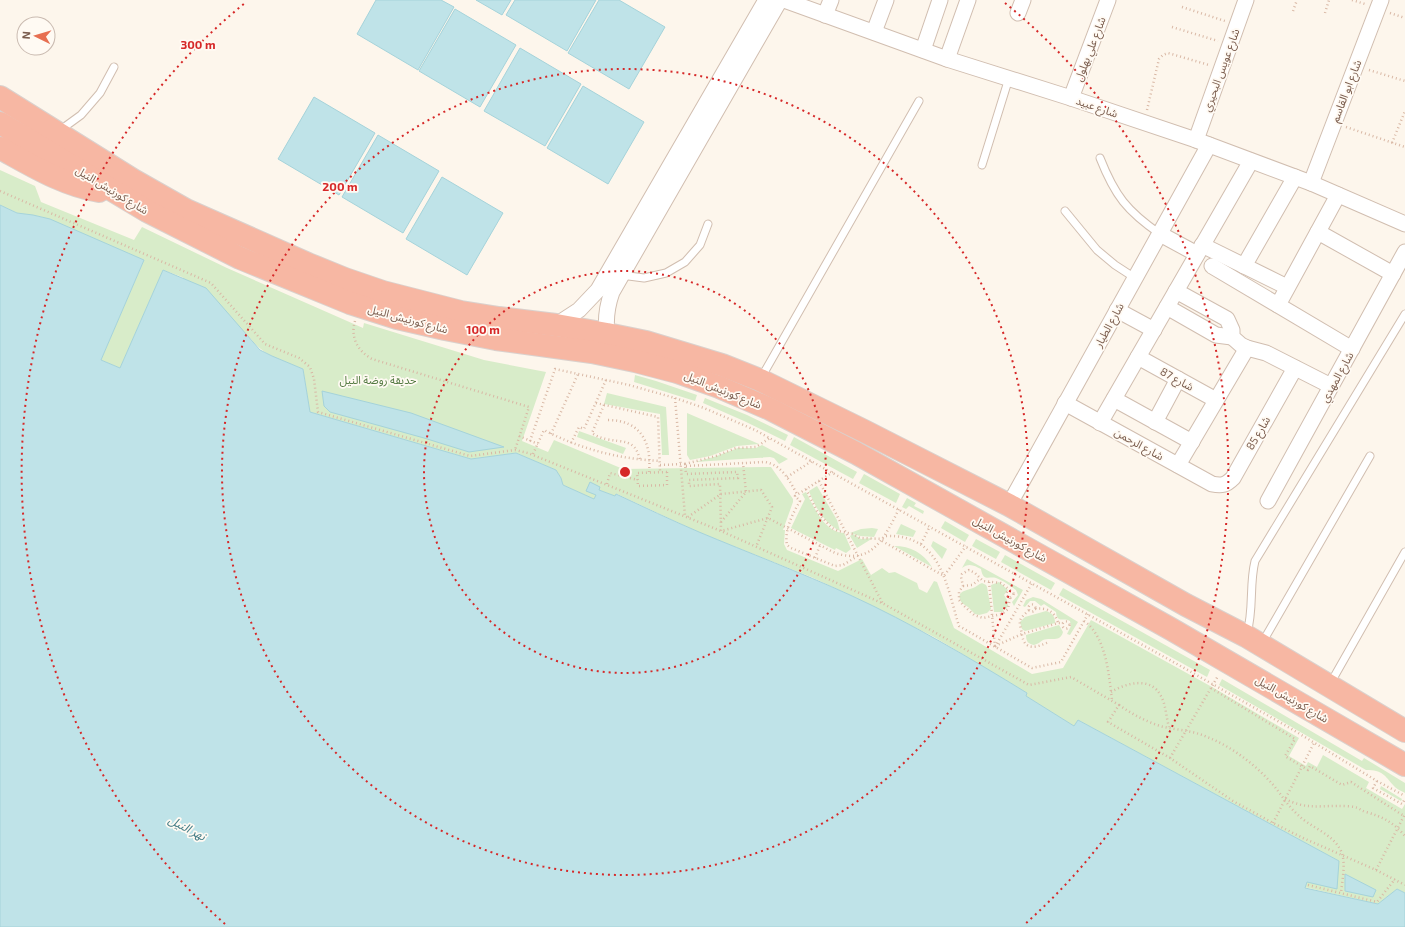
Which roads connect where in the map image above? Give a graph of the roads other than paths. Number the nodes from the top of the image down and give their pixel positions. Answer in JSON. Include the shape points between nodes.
{"nodes":[{"id":1,"x":766,"y":0,"type":"edge"},
{"id":2,"x":780,"y":0,"type":"edge"},
{"id":3,"x":784,"y":0,"type":"edge"},
{"id":4,"x":831,"y":0,"type":"edge"},
{"id":5,"x":886,"y":0,"type":"edge"},
{"id":6,"x":940,"y":0,"type":"edge"},
{"id":7,"x":968,"y":0,"type":"edge"},
{"id":8,"x":1108,"y":0,"type":"edge"},
{"id":9,"x":1246,"y":0,"type":"edge"},
{"id":10,"x":1381,"y":0,"type":"edge"},
{"id":11,"x":825,"y":15,"type":"junction"},
{"id":12,"x":874,"y":32,"type":"junction"},
{"id":13,"x":923,"y":50,"type":"junction"},
{"id":14,"x":947,"y":58,"type":"junction"},
{"id":15,"x":114,"y":67,"type":"dead end"},
{"id":16,"x":1009,"y":78,"type":"junction"},
{"id":17,"x":0,"y":97,"type":"edge"},
{"id":18,"x":1071,"y":98,"type":"junction"},
{"id":19,"x":919,"y":102,"type":"dead end"},
{"id":20,"x":0,"y":123,"type":"edge"},
{"id":21,"x":57,"y":133,"type":"junction"},
{"id":22,"x":1202,"y":143,"type":"junction"},
{"id":23,"x":0,"y":148,"type":"edge"},
{"id":24,"x":1100,"y":158,"type":"dead end"},
{"id":25,"x":1251,"y":160,"type":"junction"},
{"id":26,"x":982,"y":165,"type":"dead end"},
{"id":27,"x":1295,"y":177,"type":"junction"},
{"id":28,"x":1311,"y":183,"type":"junction"},
{"id":29,"x":117,"y":194,"type":"junction"},
{"id":30,"x":1338,"y":195,"type":"junction"},
{"id":31,"x":1065,"y":211,"type":"dead end"},
{"id":32,"x":708,"y":224,"type":"dead end"},
{"id":33,"x":1405,"y":224,"type":"edge"},
{"id":34,"x":1318,"y":232,"type":"junction"},
{"id":35,"x":1160,"y":234,"type":"junction"},
{"id":36,"x":1200,"y":249,"type":"junction"},
{"id":37,"x":1405,"y":252,"type":"edge"},
{"id":38,"x":1212,"y":266,"type":"dead end"},
{"id":39,"x":1244,"y":266,"type":"junction"},
{"id":40,"x":1393,"y":274,"type":"junction"},
{"id":41,"x":621,"y":275,"type":"junction"},
{"id":42,"x":1135,"y":278,"type":"junction"},
{"id":43,"x":1288,"y":287,"type":"junction"},
{"id":44,"x":1176,"y":291,"type":"junction"},
{"id":45,"x":1278,"y":305,"type":"junction"},
{"id":46,"x":1167,"y":306,"type":"junction"},
{"id":47,"x":1117,"y":310,"type":"junction"},
{"id":48,"x":1405,"y":314,"type":"edge"},
{"id":49,"x":556,"y":325,"type":"junction"},
{"id":50,"x":1154,"y":330,"type":"junction"},
{"id":51,"x":607,"y":334,"type":"junction"},
{"id":52,"x":1232,"y":337,"type":"junction"},
{"id":53,"x":1246,"y":348,"type":"junction"},
{"id":54,"x":1352,"y":349,"type":"junction"},
{"id":55,"x":1138,"y":357,"type":"junction"},
{"id":56,"x":1295,"y":368,"type":"junction"},
{"id":57,"x":1178,"y":379,"type":"junction"},
{"id":58,"x":760,"y":380,"type":"junction"},
{"id":59,"x":1332,"y":386,"type":"junction"},
{"id":60,"x":1114,"y":399,"type":"junction"},
{"id":61,"x":1216,"y":400,"type":"junction"},
{"id":62,"x":1065,"y":403,"type":"junction"},
{"id":63,"x":1155,"y":422,"type":"junction"},
{"id":64,"x":1100,"y":423,"type":"junction"},
{"id":65,"x":1192,"y":442,"type":"junction"},
{"id":66,"x":1370,"y":456,"type":"dead end"},
{"id":67,"x":1178,"y":466,"type":"junction"},
{"id":68,"x":1212,"y":484,"type":"joint"},
{"id":69,"x":1268,"y":501,"type":"dead end"},
{"id":70,"x":1008,"y":505,"type":"junction"},
{"id":71,"x":1405,"y":552,"type":"edge"},
{"id":72,"x":1186,"y":605,"type":"junction"},
{"id":73,"x":1171,"y":629,"type":"junction"},
{"id":74,"x":1253,"y":640,"type":"junction"},
{"id":75,"x":1231,"y":664,"type":"junction"},
{"id":76,"x":1329,"y":685,"type":"junction"},
{"id":77,"x":1405,"y":731,"type":"edge"},
{"id":78,"x":1405,"y":766,"type":"edge"}],
"edges":[{"from":1,"to":49,"type":"street","via":[[598,290],[579,310]]},
{"from":2,"to":41,"type":"street"},
{"from":3,"to":11,"type":"street","name":"شارع عبيد"},
{"from":4,"to":11,"type":"street"},
{"from":5,"to":12,"type":"street"},
{"from":6,"to":13,"type":"street"},
{"from":7,"to":14,"type":"street"},
{"from":8,"to":18,"type":"street","name":"شارع علي بهلول"},
{"from":9,"to":22,"type":"street","name":"شارع عويس البحيري","via":[[1221,69]]},
{"from":10,"to":28,"type":"street","name":"شارع ابو القاسم"},
{"from":11,"to":12,"type":"street","name":"شارع عبيد"},
{"from":12,"to":13,"type":"street","name":"شارع عبيد"},
{"from":13,"to":14,"type":"street","name":"شارع عبيد"},
{"from":14,"to":16,"type":"street","name":"شارع عبيد"},
{"from":15,"to":21,"type":"lane","via":[[100,93],[81,115]]},
{"from":16,"to":18,"type":"street","name":"شارع عبيد"},
{"from":16,"to":26,"type":"lane"},
{"from":17,"to":21,"type":"highway","name":"شارع كورنيش النيل"},
{"from":18,"to":22,"type":"street","name":"شارع عبيد"},
{"from":19,"to":58,"type":"lane"},
{"from":20,"to":29,"type":"highway","name":"شارع كورنيش النيل"},
{"from":21,"to":49,"type":"highway","name":"شارع كورنيش النيل","via":[[186,210],[345,279],[390,294],[461,312]]},
{"from":22,"to":25,"type":"street","name":"شارع عبيد"},
{"from":22,"to":35,"type":"street","name":"شارع الطيار"},
{"from":23,"to":29,"type":"highway","via":[[71,184]]},
{"from":24,"to":35,"type":"lane","via":[[1109,181],[1122,202],[1140,220]]},
{"from":25,"to":27,"type":"street","name":"شارع عبيد"},
{"from":25,"to":36,"type":"street"},
{"from":27,"to":28,"type":"street","name":"شارع عبيد"},
{"from":27,"to":39,"type":"street"},
{"from":28,"to":30,"type":"street","name":"شارع عبيد"},
{"from":29,"to":73,"type":"highway","name":"شارع كورنيش النيل","via":[[147,212],[240,258],[350,303],[397,318],[445,329],[635,361],[719,387],[770,409],[856,453]]},
{"from":30,"to":33,"type":"street","name":"شارع عبيد"},
{"from":30,"to":34,"type":"street"},
{"from":31,"to":42,"type":"lane","via":[[1097,250]]},
{"from":32,"to":41,"type":"lane","via":[[700,245],[685,262],[666,273],[644,278]]},
{"from":34,"to":40,"type":"street"},
{"from":34,"to":43,"type":"street"},
{"from":35,"to":36,"type":"street"},
{"from":35,"to":42,"type":"street","name":"شارع الطيار"},
{"from":36,"to":39,"type":"street"},
{"from":36,"to":44,"type":"street"},
{"from":37,"to":40,"type":"street","name":"شارع المهدي"},
{"from":38,"to":45,"type":"street"},
{"from":39,"to":43,"type":"street"},
{"from":40,"to":54,"type":"street","name":"شارع المهدي"},
{"from":41,"to":51,"type":"street","via":[[607,305]]},
{"from":42,"to":47,"type":"street","name":"شارع الطيار"},
{"from":43,"to":45,"type":"street"},
{"from":44,"to":46,"type":"street"},
{"from":44,"to":52,"type":"street","via":[[1227,319]]},
{"from":45,"to":54,"type":"street"},
{"from":46,"to":50,"type":"street"},
{"from":46,"to":52,"type":"street","via":[[1216,335]]},
{"from":47,"to":50,"type":"street"},
{"from":47,"to":62,"type":"street","name":"شارع الطيار"},
{"from":48,"to":74,"type":"lane","via":[[1254,561],[1250,623]]},
{"from":49,"to":51,"type":"highway","name":"شارع كورنيش النيل"},
{"from":50,"to":55,"type":"street"},
{"from":51,"to":58,"type":"highway","name":"شارع كورنيش النيل","via":[[684,353]]},
{"from":52,"to":53,"type":"street"},
{"from":53,"to":56,"type":"street","via":[[1266,353]]},
{"from":53,"to":61,"type":"street"},
{"from":54,"to":59,"type":"street","name":"شارع المهدي"},
{"from":55,"to":57,"type":"street","name":"شارع 87"},
{"from":55,"to":60,"type":"street"},
{"from":56,"to":59,"type":"street"},
{"from":56,"to":68,"type":"street","name":"شارع 85","via":[[1233,478],[1228,484]]},
{"from":57,"to":61,"type":"street","name":"شارع 87"},
{"from":57,"to":63,"type":"street"},
{"from":58,"to":70,"type":"highway","name":"شارع كورنيش النيل"},
{"from":59,"to":69,"type":"street","name":"شارع المهدي"},
{"from":60,"to":63,"type":"street"},
{"from":60,"to":64,"type":"street"},
{"from":61,"to":65,"type":"street"},
{"from":62,"to":64,"type":"street","name":"شارع الرحمن"},
{"from":62,"to":70,"type":"street","name":"شارع الطيار"},
{"from":63,"to":65,"type":"street"},
{"from":64,"to":67,"type":"street","name":"شارع الرحمن"},
{"from":65,"to":67,"type":"street"},
{"from":66,"to":74,"type":"lane"},
{"from":67,"to":68,"type":"street","name":"شارع الرحمن"},
{"from":70,"to":72,"type":"highway","name":"شارع كورنيش النيل"},
{"from":71,"to":76,"type":"lane"},
{"from":72,"to":73,"type":"highway","via":[[1190,612],[1185,626]]},
{"from":72,"to":74,"type":"highway","name":"شارع كورنيش النيل"},
{"from":73,"to":75,"type":"highway","name":"شارع كورنيش النيل"},
{"from":74,"to":75,"type":"highway","via":[[1239,639],[1234,643]]},
{"from":74,"to":76,"type":"highway","name":"شارع كورنيش النيل"},
{"from":75,"to":78,"type":"highway","name":"شارع كورنيش النيل"},
{"from":76,"to":77,"type":"highway","name":"شارع كورنيش النيل"}]}
